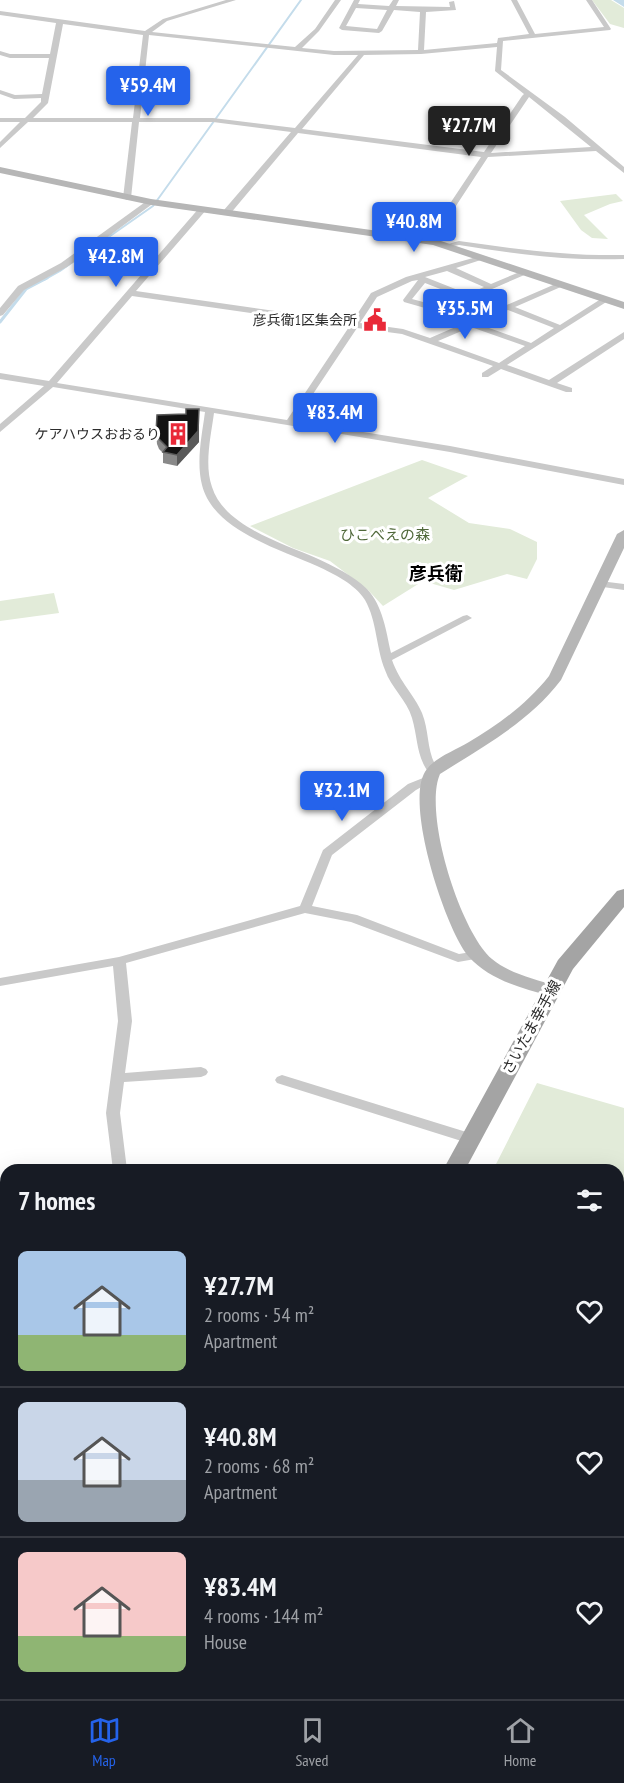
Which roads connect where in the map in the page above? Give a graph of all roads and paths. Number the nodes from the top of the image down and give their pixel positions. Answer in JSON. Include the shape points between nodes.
{"nodes":[{"id":1,"x":233,"y":0,"type":"edge"},
{"id":2,"x":338,"y":0,"type":"edge"},
{"id":3,"x":396,"y":0,"type":"edge"},
{"id":4,"x":514,"y":0,"type":"edge"},
{"id":5,"x":589,"y":0,"type":"edge"},
{"id":6,"x":452,"y":2,"type":"dead end"},
{"id":7,"x":356,"y":3,"type":"edge"},
{"id":8,"x":390,"y":8,"type":"junction"},
{"id":9,"x":423,"y":10,"type":"junction"},
{"id":10,"x":0,"y":12,"type":"edge"},
{"id":11,"x":60,"y":21,"type":"junction"},
{"id":12,"x":146,"y":33,"type":"junction"},
{"id":13,"x":532,"y":36,"type":"junction"},
{"id":14,"x":500,"y":45,"type":"junction"},
{"id":15,"x":298,"y":48,"type":"junction"},
{"id":16,"x":421,"y":52,"type":"junction"},
{"id":17,"x":0,"y":53,"type":"edge"},
{"id":18,"x":361,"y":55,"type":"junction"},
{"id":19,"x":53,"y":56,"type":"junction"},
{"id":20,"x":0,"y":92,"type":"edge"},
{"id":21,"x":530,"y":94,"type":"junction"},
{"id":22,"x":45,"y":96,"type":"junction"},
{"id":23,"x":0,"y":120,"type":"edge"},
{"id":24,"x":25,"y":120,"type":"junction"},
{"id":25,"x":135,"y":120,"type":"junction"},
{"id":26,"x":295,"y":131,"type":"junction"},
{"id":27,"x":0,"y":146,"type":"edge"},
{"id":28,"x":598,"y":149,"type":"junction"},
{"id":29,"x":486,"y":155,"type":"junction"},
{"id":30,"x":0,"y":170,"type":"edge"},
{"id":31,"x":624,"y":171,"type":"edge"},
{"id":32,"x":127,"y":198,"type":"junction"},
{"id":33,"x":151,"y":202,"type":"junction"},
{"id":34,"x":203,"y":209,"type":"junction"},
{"id":35,"x":227,"y":212,"type":"junction"},
{"id":36,"x":429,"y":241,"type":"junction"},
{"id":37,"x":448,"y":245,"type":"junction"},
{"id":38,"x":624,"y":257,"type":"edge"},
{"id":39,"x":483,"y":258,"type":"junction"},
{"id":40,"x":448,"y":268,"type":"junction"},
{"id":41,"x":525,"y":273,"type":"junction"},
{"id":42,"x":421,"y":278,"type":"junction"},
{"id":43,"x":560,"y":284,"type":"junction"},
{"id":44,"x":491,"y":287,"type":"junction"},
{"id":45,"x":130,"y":293,"type":"junction"},
{"id":46,"x":468,"y":297,"type":"junction"},
{"id":47,"x":607,"y":299,"type":"junction"},
{"id":48,"x":624,"y":306,"type":"edge"},
{"id":49,"x":508,"y":307,"type":"junction"},
{"id":50,"x":0,"y":313,"type":"edge"},
{"id":51,"x":471,"y":324,"type":"junction"},
{"id":52,"x":354,"y":325,"type":"junction"},
{"id":53,"x":561,"y":328,"type":"junction"},
{"id":54,"x":624,"y":335,"type":"edge"},
{"id":55,"x":429,"y":342,"type":"junction"},
{"id":56,"x":532,"y":346,"type":"junction"},
{"id":57,"x":500,"y":366,"type":"junction"},
{"id":58,"x":485,"y":375,"type":"dead end"},
{"id":59,"x":0,"y":376,"type":"edge"},
{"id":60,"x":550,"y":383,"type":"junction"},
{"id":61,"x":50,"y":385,"type":"junction"},
{"id":62,"x":569,"y":390,"type":"dead end"},
{"id":63,"x":210,"y":410,"type":"junction"},
{"id":64,"x":290,"y":422,"type":"junction"},
{"id":65,"x":0,"y":429,"type":"edge"},
{"id":66,"x":624,"y":482,"type":"edge"},
{"id":67,"x":622,"y":542,"type":"edge"},
{"id":68,"x":600,"y":584,"type":"junction"},
{"id":69,"x":624,"y":587,"type":"edge"},
{"id":70,"x":467,"y":618,"type":"dead end"},
{"id":71,"x":388,"y":658,"type":"junction"},
{"id":72,"x":430,"y":776,"type":"junction"},
{"id":73,"x":624,"y":895,"type":"edge"},
{"id":74,"x":305,"y":909,"type":"junction"},
{"id":75,"x":477,"y":956,"type":"junction"},
{"id":76,"x":118,"y":961,"type":"junction"},
{"id":77,"x":0,"y":982,"type":"edge"},
{"id":78,"x":550,"y":990,"type":"junction"},
{"id":79,"x":201,"y":1072,"type":"dead end"},
{"id":80,"x":117,"y":1078,"type":"junction"},
{"id":81,"x":282,"y":1080,"type":"dead end"},
{"id":82,"x":471,"y":1139,"type":"junction"},
{"id":83,"x":119,"y":1164,"type":"edge"},
{"id":84,"x":457,"y":1164,"type":"edge"}],
"edges":[{"from":1,"to":12,"type":"street","via":[[165,21]]},
{"from":2,"to":15,"type":"street","via":[[317,30]]},
{"from":3,"to":8,"type":"street"},
{"from":4,"to":13,"type":"street"},
{"from":5,"to":13,"type":"street","via":[[608,29]]},
{"from":6,"to":9,"type":"street","via":[[454,9]]},
{"from":7,"to":8,"type":"street"},
{"from":7,"to":8,"type":"street","via":[[342,28],[379,31]]},
{"from":8,"to":9,"type":"street"},
{"from":9,"to":16,"type":"street"},
{"from":10,"to":11,"type":"street"},
{"from":11,"to":12,"type":"street"},
{"from":11,"to":19,"type":"street"},
{"from":12,"to":15,"type":"street"},
{"from":12,"to":25,"type":"street"},
{"from":13,"to":14,"type":"street","via":[[500,39]]},
{"from":14,"to":16,"type":"street"},
{"from":14,"to":21,"type":"street","via":[[498,71]]},
{"from":15,"to":18,"type":"street"},
{"from":16,"to":18,"type":"street"},
{"from":17,"to":19,"type":"street"},
{"from":18,"to":26,"type":"street"},
{"from":19,"to":22,"type":"street"},
{"from":20,"to":22,"type":"street","via":[[14,97]]},
{"from":21,"to":28,"type":"street"},
{"from":21,"to":29,"type":"street","via":[[524,97]]},
{"from":22,"to":24,"type":"street","via":[[44,102]]},
{"from":23,"to":24,"type":"street"},
{"from":24,"to":25,"type":"street"},
{"from":24,"to":27,"type":"street"},
{"from":25,"to":26,"type":"street","via":[[213,120]]},
{"from":25,"to":32,"type":"street"},
{"from":26,"to":29,"type":"street"},
{"from":26,"to":35,"type":"street"},
{"from":28,"to":29,"type":"street"},
{"from":28,"to":31,"type":"street"},
{"from":29,"to":36,"type":"street"},
{"from":30,"to":32,"type":"street"},
{"from":32,"to":33,"type":"street"},
{"from":33,"to":34,"type":"street"},
{"from":33,"to":50,"type":"street","via":[[64,265],[21,288]]},
{"from":34,"to":35,"type":"street"},
{"from":34,"to":45,"type":"street"},
{"from":35,"to":36,"type":"street"},
{"from":36,"to":37,"type":"street"},
{"from":37,"to":38,"type":"street","via":[[459,243],[581,258]]},
{"from":37,"to":39,"type":"street"},
{"from":39,"to":40,"type":"street"},
{"from":39,"to":41,"type":"street"},
{"from":40,"to":42,"type":"street"},
{"from":40,"to":44,"type":"street"},
{"from":41,"to":43,"type":"street"},
{"from":41,"to":44,"type":"street"},
{"from":42,"to":46,"type":"street"},
{"from":42,"to":46,"type":"street","via":[[407,300],[439,309]]},
{"from":42,"to":52,"type":"street","via":[[374,295]]},
{"from":43,"to":47,"type":"street"},
{"from":43,"to":49,"type":"street"},
{"from":44,"to":46,"type":"street"},
{"from":45,"to":52,"type":"street"},
{"from":45,"to":61,"type":"street"},
{"from":47,"to":48,"type":"street"},
{"from":47,"to":53,"type":"street"},
{"from":49,"to":51,"type":"street"},
{"from":49,"to":53,"type":"street"},
{"from":51,"to":55,"type":"street"},
{"from":51,"to":56,"type":"street"},
{"from":52,"to":55,"type":"street","via":[[403,332]]},
{"from":52,"to":64,"type":"street"},
{"from":53,"to":56,"type":"street"},
{"from":54,"to":60,"type":"street"},
{"from":55,"to":57,"type":"street"},
{"from":56,"to":57,"type":"street"},
{"from":57,"to":58,"type":"street"},
{"from":57,"to":60,"type":"street"},
{"from":59,"to":61,"type":"street"},
{"from":60,"to":62,"type":"street"},
{"from":61,"to":63,"type":"street"},
{"from":61,"to":65,"type":"street"},
{"from":63,"to":64,"type":"street"},
{"from":63,"to":71,"type":"street","via":[[204,460],[207,489],[218,507],[268,542],[329,566],[361,589],[373,606]]},
{"from":64,"to":66,"type":"street"},
{"from":67,"to":68,"type":"street"},
{"from":68,"to":69,"type":"street"},
{"from":68,"to":72,"type":"street","via":[[544,694]]},
{"from":70,"to":71,"type":"street"},
{"from":71,"to":72,"type":"street","via":[[395,680],[417,715]]},
{"from":72,"to":74,"type":"street","via":[[327,853]]},
{"from":72,"to":75,"type":"street","via":[[425,800],[428,818],[458,930]]},
{"from":73,"to":78,"type":"main road","name":"さいたま幸手線","via":[[585,939]]},
{"from":74,"to":75,"type":"street","via":[[353,918],[458,958]]},
{"from":74,"to":76,"type":"street"},
{"from":75,"to":78,"type":"street","via":[[500,973]]},
{"from":76,"to":77,"type":"street"},
{"from":76,"to":80,"type":"street","via":[[124,1021]]},
{"from":78,"to":82,"type":"main road","name":"さいたま幸手線"},
{"from":79,"to":80,"type":"street"},
{"from":80,"to":83,"type":"street","via":[[113,1113]]},
{"from":81,"to":82,"type":"street"},
{"from":82,"to":84,"type":"main road","name":"さいたま幸手線"}]}
